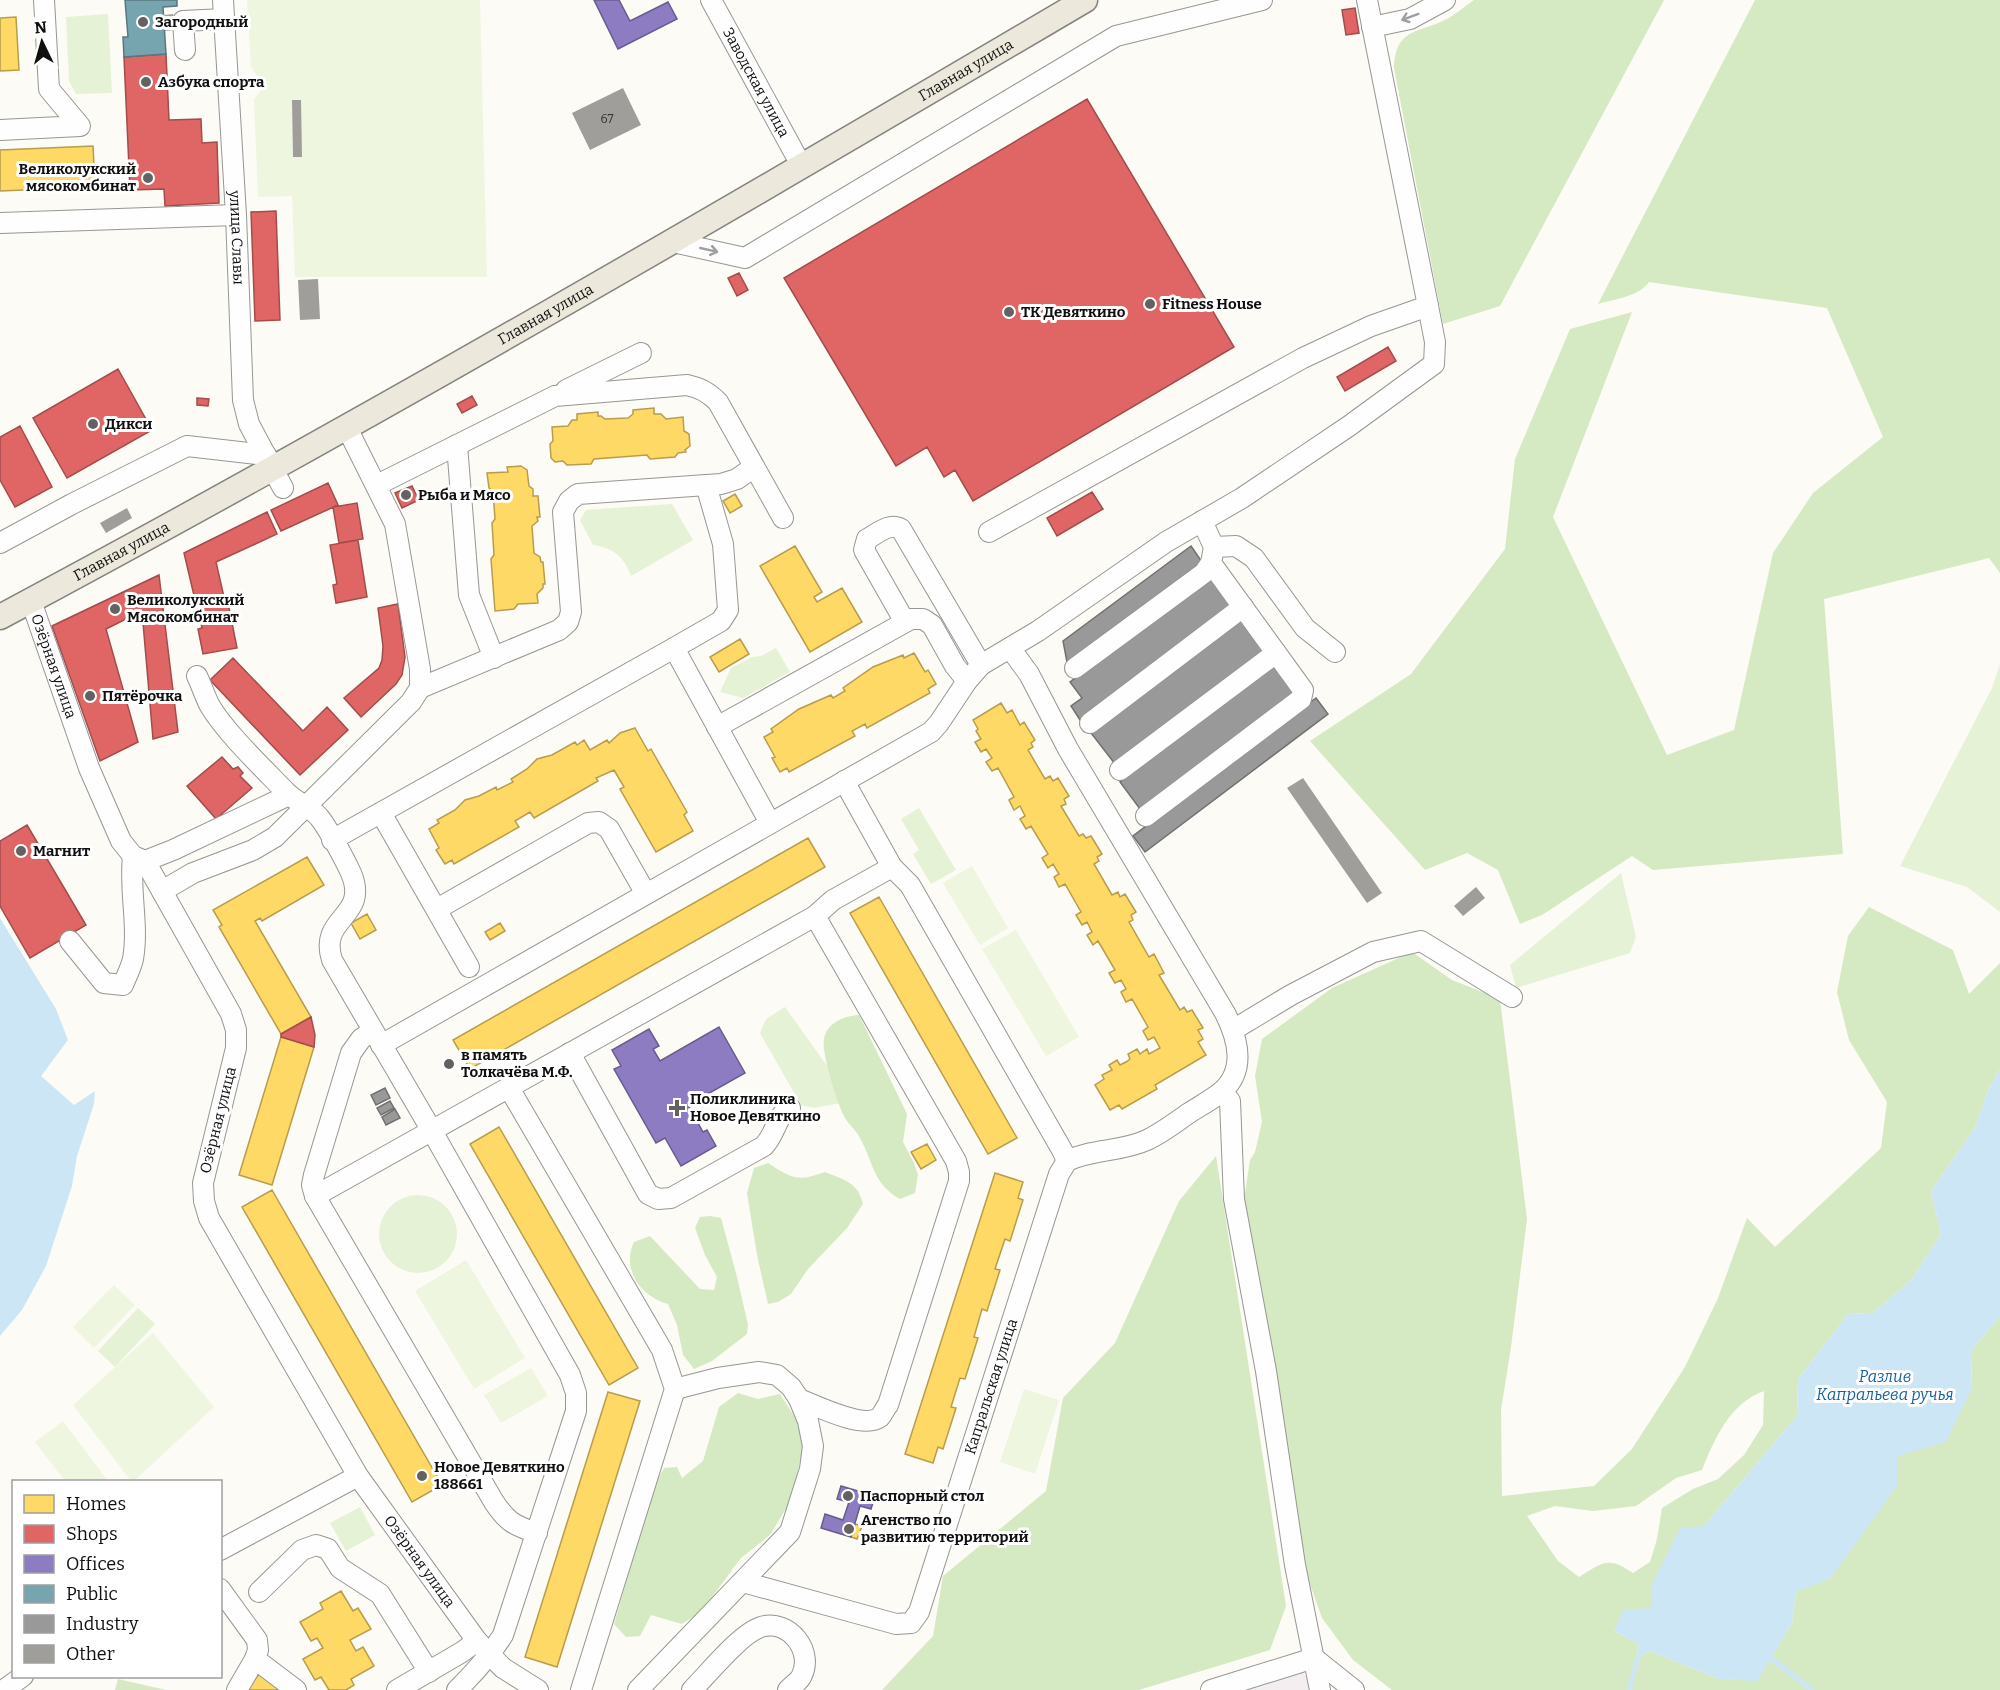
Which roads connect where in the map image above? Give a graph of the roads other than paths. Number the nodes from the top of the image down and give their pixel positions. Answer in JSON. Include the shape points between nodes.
{"nodes":[{"id":1,"x":44,"y":0,"type":"edge"},
{"id":2,"x":711,"y":0,"type":"edge"},
{"id":3,"x":1085,"y":0,"type":"edge"},
{"id":4,"x":1262,"y":0,"type":"edge"},
{"id":5,"x":1367,"y":0,"type":"edge"},
{"id":6,"x":1445,"y":0,"type":"edge"},
{"id":7,"x":224,"y":10,"type":"edge"},
{"id":8,"x":1372,"y":27,"type":"junction"},
{"id":9,"x":185,"y":50,"type":"dead end"},
{"id":10,"x":0,"y":130,"type":"edge"},
{"id":11,"x":801,"y":165,"type":"junction"},
{"id":12,"x":236,"y":215,"type":"junction"},
{"id":13,"x":0,"y":223,"type":"edge"},
{"id":14,"x":673,"y":242,"type":"junction"},
{"id":15,"x":1428,"y":306,"type":"junction"},
{"id":16,"x":641,"y":352,"type":"dead end"},
{"id":17,"x":555,"y":396,"type":"junction"},
{"id":18,"x":347,"y":428,"type":"junction"},
{"id":19,"x":457,"y":445,"type":"junction"},
{"id":20,"x":754,"y":466,"type":"junction"},
{"id":21,"x":274,"y":471,"type":"junction"},
{"id":22,"x":377,"y":485,"type":"junction"},
{"id":23,"x":706,"y":485,"type":"junction"},
{"id":24,"x":783,"y":518,"type":"dead end"},
{"id":25,"x":1202,"y":521,"type":"junction"},
{"id":26,"x":989,"y":532,"type":"dead end"},
{"id":27,"x":0,"y":543,"type":"edge"},
{"id":28,"x":1213,"y":555,"type":"junction"},
{"id":29,"x":31,"y":601,"type":"junction"},
{"id":30,"x":1243,"y":608,"type":"junction"},
{"id":31,"x":0,"y":618,"type":"edge"},
{"id":32,"x":905,"y":622,"type":"junction"},
{"id":33,"x":674,"y":648,"type":"junction"},
{"id":34,"x":1010,"y":648,"type":"junction"},
{"id":35,"x":1276,"y":652,"type":"junction"},
{"id":36,"x":1335,"y":652,"type":"dead end"},
{"id":37,"x":494,"y":657,"type":"junction"},
{"id":38,"x":981,"y":665,"type":"junction"},
{"id":39,"x":1076,"y":668,"type":"dead end"},
{"id":40,"x":197,"y":676,"type":"dead end"},
{"id":41,"x":967,"y":681,"type":"junction"},
{"id":42,"x":420,"y":688,"type":"junction"},
{"id":43,"x":1090,"y":723,"type":"dead end"},
{"id":44,"x":717,"y":727,"type":"junction"},
{"id":45,"x":1120,"y":770,"type":"dead end"},
{"id":46,"x":844,"y":781,"type":"junction"},
{"id":47,"x":289,"y":795,"type":"junction"},
{"id":48,"x":306,"y":806,"type":"junction"},
{"id":49,"x":381,"y":813,"type":"junction"},
{"id":50,"x":1146,"y":816,"type":"dead end"},
{"id":51,"x":770,"y":823,"type":"junction"},
{"id":52,"x":332,"y":840,"type":"junction"},
{"id":53,"x":139,"y":859,"type":"junction"},
{"id":54,"x":892,"y":867,"type":"junction"},
{"id":55,"x":162,"y":891,"type":"junction"},
{"id":56,"x":646,"y":894,"type":"junction"},
{"id":57,"x":437,"y":909,"type":"junction"},
{"id":58,"x":815,"y":916,"type":"junction"},
{"id":59,"x":70,"y":941,"type":"dead end"},
{"id":60,"x":469,"y":967,"type":"dead end"},
{"id":61,"x":1512,"y":997,"type":"dead end"},
{"id":62,"x":1233,"y":1030,"type":"junction"},
{"id":63,"x":377,"y":1038,"type":"junction"},
{"id":64,"x":570,"y":1053,"type":"junction"},
{"id":65,"x":509,"y":1088,"type":"junction"},
{"id":66,"x":1222,"y":1092,"type":"junction"},
{"id":67,"x":790,"y":1108,"type":"dead end"},
{"id":68,"x":432,"y":1131,"type":"junction"},
{"id":69,"x":1067,"y":1161,"type":"junction"},
{"id":70,"x":315,"y":1196,"type":"junction"},
{"id":71,"x":675,"y":1389,"type":"junction"},
{"id":72,"x":800,"y":1399,"type":"junction"},
{"id":73,"x":358,"y":1476,"type":"junction"},
{"id":74,"x":537,"y":1533,"type":"junction"},
{"id":75,"x":222,"y":1549,"type":"edge"},
{"id":76,"x":743,"y":1582,"type":"junction"},
{"id":77,"x":222,"y":1592,"type":"edge"},
{"id":78,"x":259,"y":1592,"type":"dead end"},
{"id":79,"x":477,"y":1641,"type":"junction"},
{"id":80,"x":490,"y":1656,"type":"junction"},
{"id":81,"x":1314,"y":1658,"type":"junction"},
{"id":82,"x":255,"y":1659,"type":"junction"},
{"id":83,"x":429,"y":1672,"type":"junction"},
{"id":84,"x":22,"y":1678,"type":"edge"},
{"id":85,"x":1318,"y":1689,"type":"edge"},
{"id":86,"x":4,"y":1690,"type":"edge"},
{"id":87,"x":237,"y":1690,"type":"edge"},
{"id":88,"x":296,"y":1690,"type":"edge"},
{"id":89,"x":397,"y":1690,"type":"edge"},
{"id":90,"x":458,"y":1690,"type":"edge"},
{"id":91,"x":538,"y":1690,"type":"edge"},
{"id":92,"x":581,"y":1690,"type":"edge"},
{"id":93,"x":638,"y":1690,"type":"edge"},
{"id":94,"x":692,"y":1690,"type":"edge"},
{"id":95,"x":788,"y":1690,"type":"edge"},
{"id":96,"x":1211,"y":1690,"type":"edge"},
{"id":97,"x":1354,"y":1690,"type":"edge"}],
"edges":[{"from":1,"to":10,"type":"street","via":[[49,89],[80,126]]},
{"from":2,"to":11,"type":"street","name":"Заводская улица"},
{"from":3,"to":11,"type":"main road","name":"Главная улица"},
{"from":14,"to":4,"type":"street","one_way":true,"via":[[745,258],[1116,36]]},
{"from":5,"to":8,"type":"street"},
{"from":6,"to":8,"type":"street","one_way":true,"via":[[1410,19]]},
{"from":7,"to":9,"type":"street","via":[[183,21]]},
{"from":7,"to":12,"type":"street","name":"улица Славы"},
{"from":8,"to":15,"type":"street"},
{"from":11,"to":14,"type":"main road","name":"Главная улица"},
{"from":12,"to":13,"type":"street"},
{"from":12,"to":21,"type":"street","name":"улица Славы","via":[[247,374],[243,400],[249,424]]},
{"from":14,"to":18,"type":"main road","name":"Главная улица"},
{"from":15,"to":25,"type":"street","via":[[1435,342],[1434,364],[1339,433]]},
{"from":15,"to":26,"type":"street","via":[[1371,326],[1303,358]]},
{"from":16,"to":17,"type":"street"},
{"from":17,"to":19,"type":"street"},
{"from":17,"to":20,"type":"street","via":[[687,385],[699,388],[718,402]]},
{"from":18,"to":21,"type":"main road","name":"Главная улица"},
{"from":18,"to":22,"type":"street"},
{"from":19,"to":22,"type":"street"},
{"from":19,"to":37,"type":"street","via":[[469,595]]},
{"from":20,"to":23,"type":"street","via":[[737,479]]},
{"from":20,"to":24,"type":"street"},
{"from":21,"to":27,"type":"street","via":[[188,446]]},
{"from":21,"to":29,"type":"main road","name":"Главная улица"},
{"from":22,"to":42,"type":"street","via":[[396,528]]},
{"from":23,"to":33,"type":"street","via":[[723,544],[728,610],[721,621]]},
{"from":23,"to":37,"type":"street","via":[[578,494],[569,501],[563,512],[571,612],[568,622],[559,630]]},
{"from":25,"to":28,"type":"street"},
{"from":25,"to":34,"type":"street"},
{"from":28,"to":30,"type":"street"},
{"from":28,"to":36,"type":"street","via":[[1236,546],[1254,558],[1305,628]]},
{"from":28,"to":39,"type":"street","via":[[1204,573]]},
{"from":29,"to":31,"type":"main road","name":"Главная улица"},
{"from":29,"to":53,"type":"street","name":"Озёрная улица","via":[[89,768],[120,841]]},
{"from":30,"to":35,"type":"street"},
{"from":30,"to":43,"type":"street"},
{"from":32,"to":38,"type":"street","via":[[864,550],[867,539],[890,526],[901,529]]},
{"from":32,"to":41,"type":"street","via":[[922,619],[932,625]]},
{"from":32,"to":44,"type":"street"},
{"from":33,"to":44,"type":"street"},
{"from":33,"to":49,"type":"street"},
{"from":34,"to":38,"type":"street"},
{"from":34,"to":62,"type":"street","via":[[1029,674],[1068,749]]},
{"from":35,"to":45,"type":"street"},
{"from":35,"to":50,"type":"street","via":[[1303,690],[1301,699]]},
{"from":37,"to":42,"type":"street"},
{"from":38,"to":41,"type":"street"},
{"from":40,"to":47,"type":"street","via":[[210,706]]},
{"from":41,"to":46,"type":"street","via":[[931,732]]},
{"from":42,"to":48,"type":"street","via":[[411,702]]},
{"from":44,"to":51,"type":"street"},
{"from":46,"to":51,"type":"street"},
{"from":46,"to":54,"type":"street"},
{"from":47,"to":48,"type":"street"},
{"from":47,"to":53,"type":"street","via":[[173,850]]},
{"from":48,"to":52,"type":"street","via":[[320,818]]},
{"from":48,"to":55,"type":"street","via":[[275,837],[253,850],[193,873]]},
{"from":49,"to":52,"type":"street"},
{"from":49,"to":57,"type":"street"},
{"from":51,"to":56,"type":"street"},
{"from":52,"to":63,"type":"street","via":[[351,873],[356,892],[351,909],[329,937],[328,949]]},
{"from":53,"to":55,"type":"street","name":"Озёрная улица"},
{"from":53,"to":59,"type":"street","via":[[131,875],[133,960],[123,986],[104,983]]},
{"from":54,"to":58,"type":"street","via":[[833,900]]},
{"from":54,"to":69,"type":"street","via":[[910,885]]},
{"from":55,"to":73,"type":"street","name":"Озёрная улица","via":[[231,1014],[236,1030],[236,1048],[203,1183],[209,1218]]},
{"from":56,"to":57,"type":"street","via":[[609,829],[599,822],[588,823]]},
{"from":56,"to":63,"type":"street"},
{"from":57,"to":60,"type":"street"},
{"from":58,"to":64,"type":"street"},
{"from":58,"to":72,"type":"street","via":[[956,1161],[959,1181],[888,1405],[879,1417],[869,1421]]},
{"from":61,"to":62,"type":"street","via":[[1420,941],[1373,952]]},
{"from":62,"to":66,"type":"street","via":[[1239,1053],[1234,1074]]},
{"from":63,"to":68,"type":"street"},
{"from":63,"to":70,"type":"street","via":[[361,1039],[351,1053],[314,1175]]},
{"from":64,"to":65,"type":"street"},
{"from":64,"to":67,"type":"street","via":[[648,1194],[658,1199],[671,1198],[764,1146],[782,1113]]},
{"from":65,"to":68,"type":"street"},
{"from":65,"to":71,"type":"street","via":[[662,1350]]},
{"from":66,"to":69,"type":"street","via":[[1147,1140],[1081,1154]]},
{"from":66,"to":81,"type":"street","via":[[1230,1101],[1234,1199],[1266,1371],[1294,1565]]},
{"from":68,"to":70,"type":"street"},
{"from":68,"to":74,"type":"street","via":[[570,1375],[576,1393],[576,1411]]},
{"from":69,"to":76,"type":"street","name":"Капральская улица","via":[[1059,1174],[919,1612],[911,1623],[896,1624]]},
{"from":70,"to":74,"type":"street","via":[[494,1502],[517,1527]]},
{"from":71,"to":72,"type":"street","via":[[759,1372],[777,1375]]},
{"from":71,"to":92,"type":"street"},
{"from":72,"to":76,"type":"street","via":[[813,1446],[810,1468],[790,1532]]},
{"from":73,"to":75,"type":"street"},
{"from":73,"to":79,"type":"street","name":"Озёрная улица"},
{"from":74,"to":80,"type":"street","via":[[503,1635]]},
{"from":76,"to":93,"type":"street"},
{"from":77,"to":82,"type":"street","via":[[257,1640]]},
{"from":78,"to":83,"type":"street","via":[[302,1550],[316,1545],[328,1549],[340,1568],[380,1594]]},
{"from":79,"to":80,"type":"street","name":"Озёрная улица"},
{"from":79,"to":83,"type":"street"},
{"from":80,"to":90,"type":"street"},
{"from":80,"to":91,"type":"street","name":"Озёрная улица"},
{"from":81,"to":85,"type":"street"},
{"from":81,"to":96,"type":"street"},
{"from":81,"to":97,"type":"street"},
{"from":82,"to":87,"type":"street"},
{"from":82,"to":88,"type":"street"},
{"from":83,"to":89,"type":"street"},
{"from":84,"to":86,"type":"street"},
{"from":94,"to":95,"type":"street","via":[[745,1636],[762,1626],[782,1627],[798,1639],[805,1657],[801,1677]]}]}
